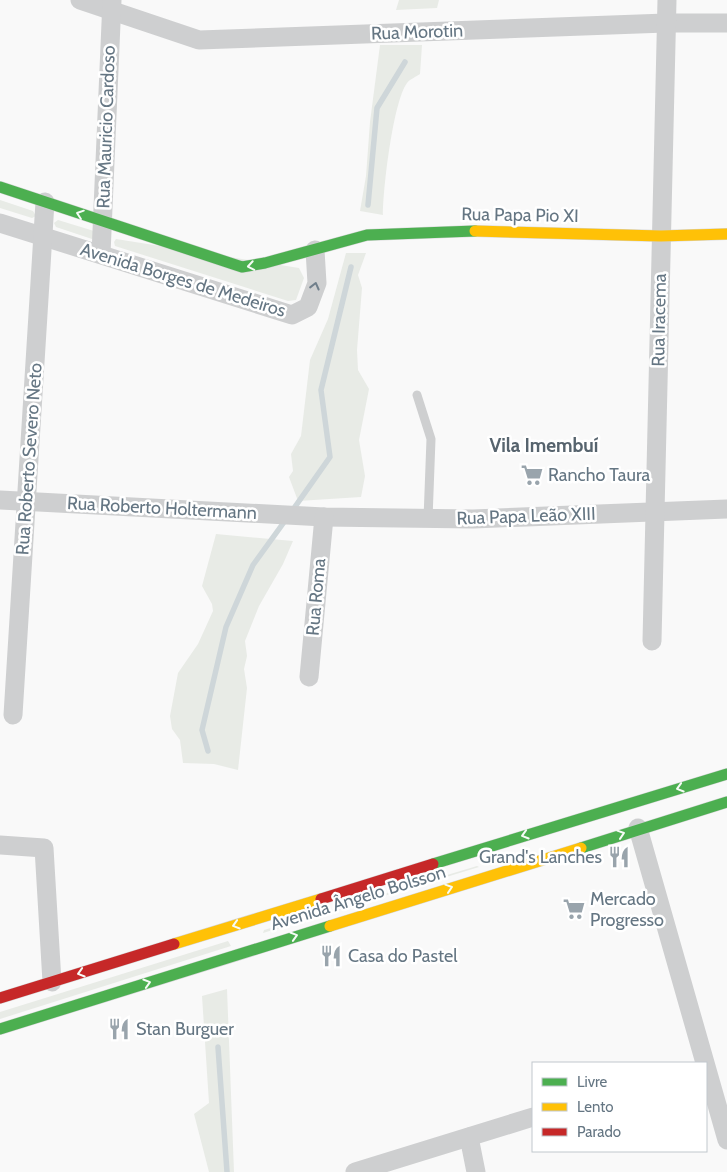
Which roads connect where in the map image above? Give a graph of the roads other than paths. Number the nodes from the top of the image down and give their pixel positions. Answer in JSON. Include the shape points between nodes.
{"nodes":[{"id":1,"x":80,"y":0,"type":"edge"},
{"id":2,"x":666,"y":0,"type":"edge"},
{"id":3,"x":112,"y":5,"type":"edge"},
{"id":4,"x":666,"y":23,"type":"junction"},
{"id":5,"x":727,"y":23,"type":"edge"},
{"id":6,"x":0,"y":187,"type":"edge"},
{"id":7,"x":45,"y":202,"type":"junction"},
{"id":8,"x":102,"y":221,"type":"junction"},
{"id":9,"x":0,"y":223,"type":"edge"},
{"id":10,"x":727,"y":234,"type":"edge"},
{"id":11,"x":661,"y":236,"type":"junction"},
{"id":12,"x":43,"y":237,"type":"junction"},
{"id":13,"x":315,"y":250,"type":"junction"},
{"id":14,"x":100,"y":254,"type":"junction"},
{"id":15,"x":417,"y":395,"type":"dead end"},
{"id":16,"x":0,"y":500,"type":"edge"},
{"id":17,"x":26,"y":502,"type":"junction"},
{"id":18,"x":727,"y":508,"type":"edge"},
{"id":19,"x":655,"y":511,"type":"junction"},
{"id":20,"x":324,"y":517,"type":"junction"},
{"id":21,"x":428,"y":519,"type":"junction"},
{"id":22,"x":652,"y":641,"type":"dead end"},
{"id":23,"x":309,"y":677,"type":"dead end"},
{"id":24,"x":13,"y":715,"type":"dead end"},
{"id":25,"x":727,"y":774,"type":"edge"},
{"id":26,"x":727,"y":802,"type":"edge"},
{"id":27,"x":638,"y":828,"type":"junction"},
{"id":28,"x":0,"y":845,"type":"edge"},
{"id":29,"x":52,"y":982,"type":"junction"},
{"id":30,"x":0,"y":998,"type":"edge"},
{"id":31,"x":0,"y":1029,"type":"edge"},
{"id":32,"x":706,"y":1062,"type":"edge"},
{"id":33,"x":707,"y":1067,"type":"edge"},
{"id":34,"x":532,"y":1117,"type":"edge"},
{"id":35,"x":469,"y":1137,"type":"junction"},
{"id":36,"x":727,"y":1140,"type":"edge"},
{"id":37,"x":355,"y":1172,"type":"edge"},
{"id":38,"x":476,"y":1172,"type":"edge"}],
"edges":[{"from":1,"to":3,"type":"street","name":"Rua Morotin"},
{"from":2,"to":4,"type":"street","name":"Rua Iracema"},
{"from":3,"to":4,"type":"street","name":"Rua Morotin","via":[[198,40]]},
{"from":3,"to":8,"type":"street","name":"Rua Mauricio Cardoso"},
{"from":4,"to":5,"type":"street","name":"Rua Morotin"},
{"from":4,"to":11,"type":"street","name":"Rua Iracema"},
{"from":6,"to":7,"type":"main road","name":"Avenida Borges de Medeiros"},
{"from":8,"to":7,"type":"main road","name":"Avenida Borges de Medeiros","one_way":true},
{"from":7,"to":12,"type":"street","name":"Rua Roberto Severo Neto"},
{"from":13,"to":8,"type":"main road","name":"Avenida Borges de Medeiros","one_way":true,"via":[[242,267]]},
{"from":8,"to":14,"type":"street","name":"Rua Mauricio Cardoso"},
{"from":9,"to":12,"type":"street","name":"Avenida Borges de Medeiros"},
{"from":10,"to":11,"type":"main road","name":"Rua Papa Pio XI"},
{"from":11,"to":13,"type":"main road","name":"Rua Papa Pio XI","via":[[472,231],[367,235]]},
{"from":11,"to":19,"type":"street","name":"Rua Iracema"},
{"from":12,"to":14,"type":"street","name":"Avenida Borges de Medeiros"},
{"from":12,"to":17,"type":"street","name":"Rua Roberto Severo Neto"},
{"from":14,"to":13,"type":"street","name":"Avenida Borges de Medeiros","one_way":true,"via":[[292,315],[308,307],[317,282]]},
{"from":15,"to":21,"type":"lane","via":[[431,438]]},
{"from":16,"to":17,"type":"street","name":"Rua Roberto Holtermann"},
{"from":17,"to":20,"type":"street","name":"Rua Roberto Holtermann"},
{"from":17,"to":24,"type":"street","name":"Rua Roberto Severo Neto"},
{"from":18,"to":19,"type":"street","name":"Rua Papa Leão XIII"},
{"from":19,"to":21,"type":"street","name":"Rua Papa Leão XIII","via":[[473,520]]},
{"from":19,"to":22,"type":"street","name":"Rua Iracema"},
{"from":20,"to":21,"type":"street","name":"Rua Papa Leão XIII"},
{"from":20,"to":23,"type":"street","name":"Rua Roma"},
{"from":25,"to":29,"type":"main road","name":"Avenida Ângelo Bolsson","one_way":true},
{"from":26,"to":27,"type":"main road","name":"Avenida Ângelo Bolsson"},
{"from":31,"to":27,"type":"main road","name":"Avenida Ângelo Bolsson","one_way":true},
{"from":27,"to":32,"type":"street"},
{"from":28,"to":29,"type":"street","via":[[44,848]]},
{"from":29,"to":30,"type":"main road","name":"Avenida Ângelo Bolsson"},
{"from":33,"to":36,"type":"street"},
{"from":34,"to":35,"type":"street"},
{"from":35,"to":37,"type":"street"},
{"from":35,"to":38,"type":"street"}]}
